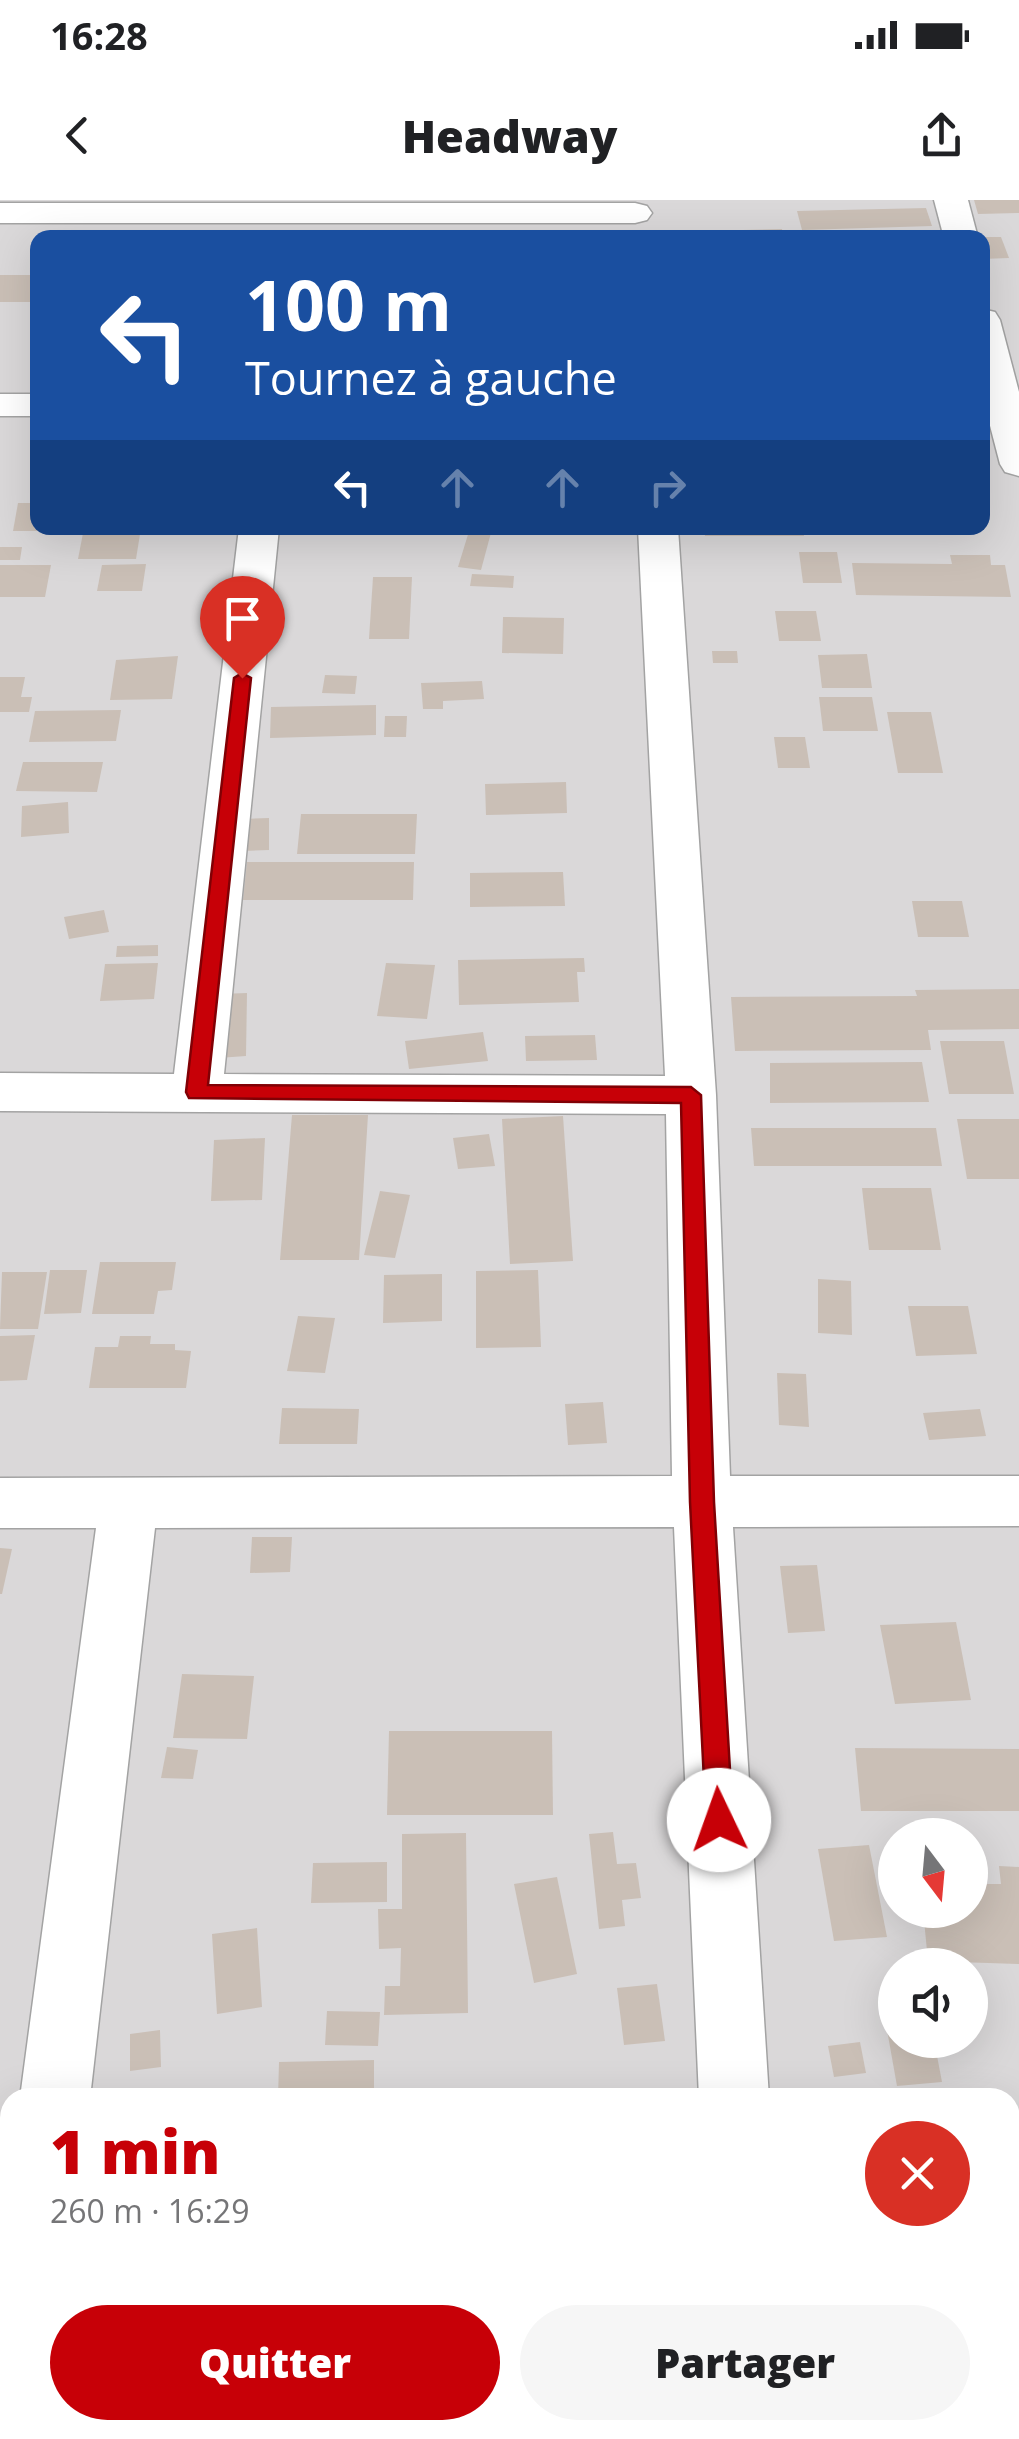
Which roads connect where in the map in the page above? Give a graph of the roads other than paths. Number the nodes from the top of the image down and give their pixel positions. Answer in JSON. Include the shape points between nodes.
{"nodes":[{"id":1,"x":951,"y":200,"type":"edge"},
{"id":2,"x":288,"y":207,"type":"edge"},
{"id":3,"x":0,"y":213,"type":"edge"},
{"id":4,"x":635,"y":217,"type":"edge"},
{"id":5,"x":959,"y":230,"type":"edge"},
{"id":6,"x":990,"y":356,"type":"edge"},
{"id":7,"x":0,"y":405,"type":"edge"},
{"id":8,"x":30,"y":405,"type":"edge"},
{"id":9,"x":1002,"y":409,"type":"edge"},
{"id":10,"x":1019,"y":464,"type":"edge"},
{"id":11,"x":258,"y":535,"type":"edge"},
{"id":12,"x":658,"y":535,"type":"edge"},
{"id":13,"x":0,"y":1092,"type":"edge"},
{"id":14,"x":197,"y":1092,"type":"junction"},
{"id":15,"x":691,"y":1095,"type":"junction"},
{"id":16,"x":702,"y":1502,"type":"junction"},
{"id":17,"x":1019,"y":1502,"type":"edge"},
{"id":18,"x":0,"y":1503,"type":"edge"},
{"id":19,"x":129,"y":1503,"type":"junction"},
{"id":20,"x":55,"y":2088,"type":"edge"},
{"id":21,"x":733,"y":2088,"type":"edge"}],
"edges":[{"from":1,"to":5,"type":"street"},
{"from":2,"to":3,"type":"street"},
{"from":2,"to":4,"type":"street"},
{"from":6,"to":9,"type":"street"},
{"from":7,"to":8,"type":"street"},
{"from":9,"to":10,"type":"street"},
{"from":11,"to":14,"type":"street"},
{"from":12,"to":15,"type":"street"},
{"from":13,"to":14,"type":"street"},
{"from":14,"to":15,"type":"street"},
{"from":15,"to":16,"type":"street"},
{"from":16,"to":17,"type":"street"},
{"from":16,"to":19,"type":"street"},
{"from":16,"to":21,"type":"street"},
{"from":18,"to":19,"type":"street"},
{"from":19,"to":20,"type":"street"}]}
